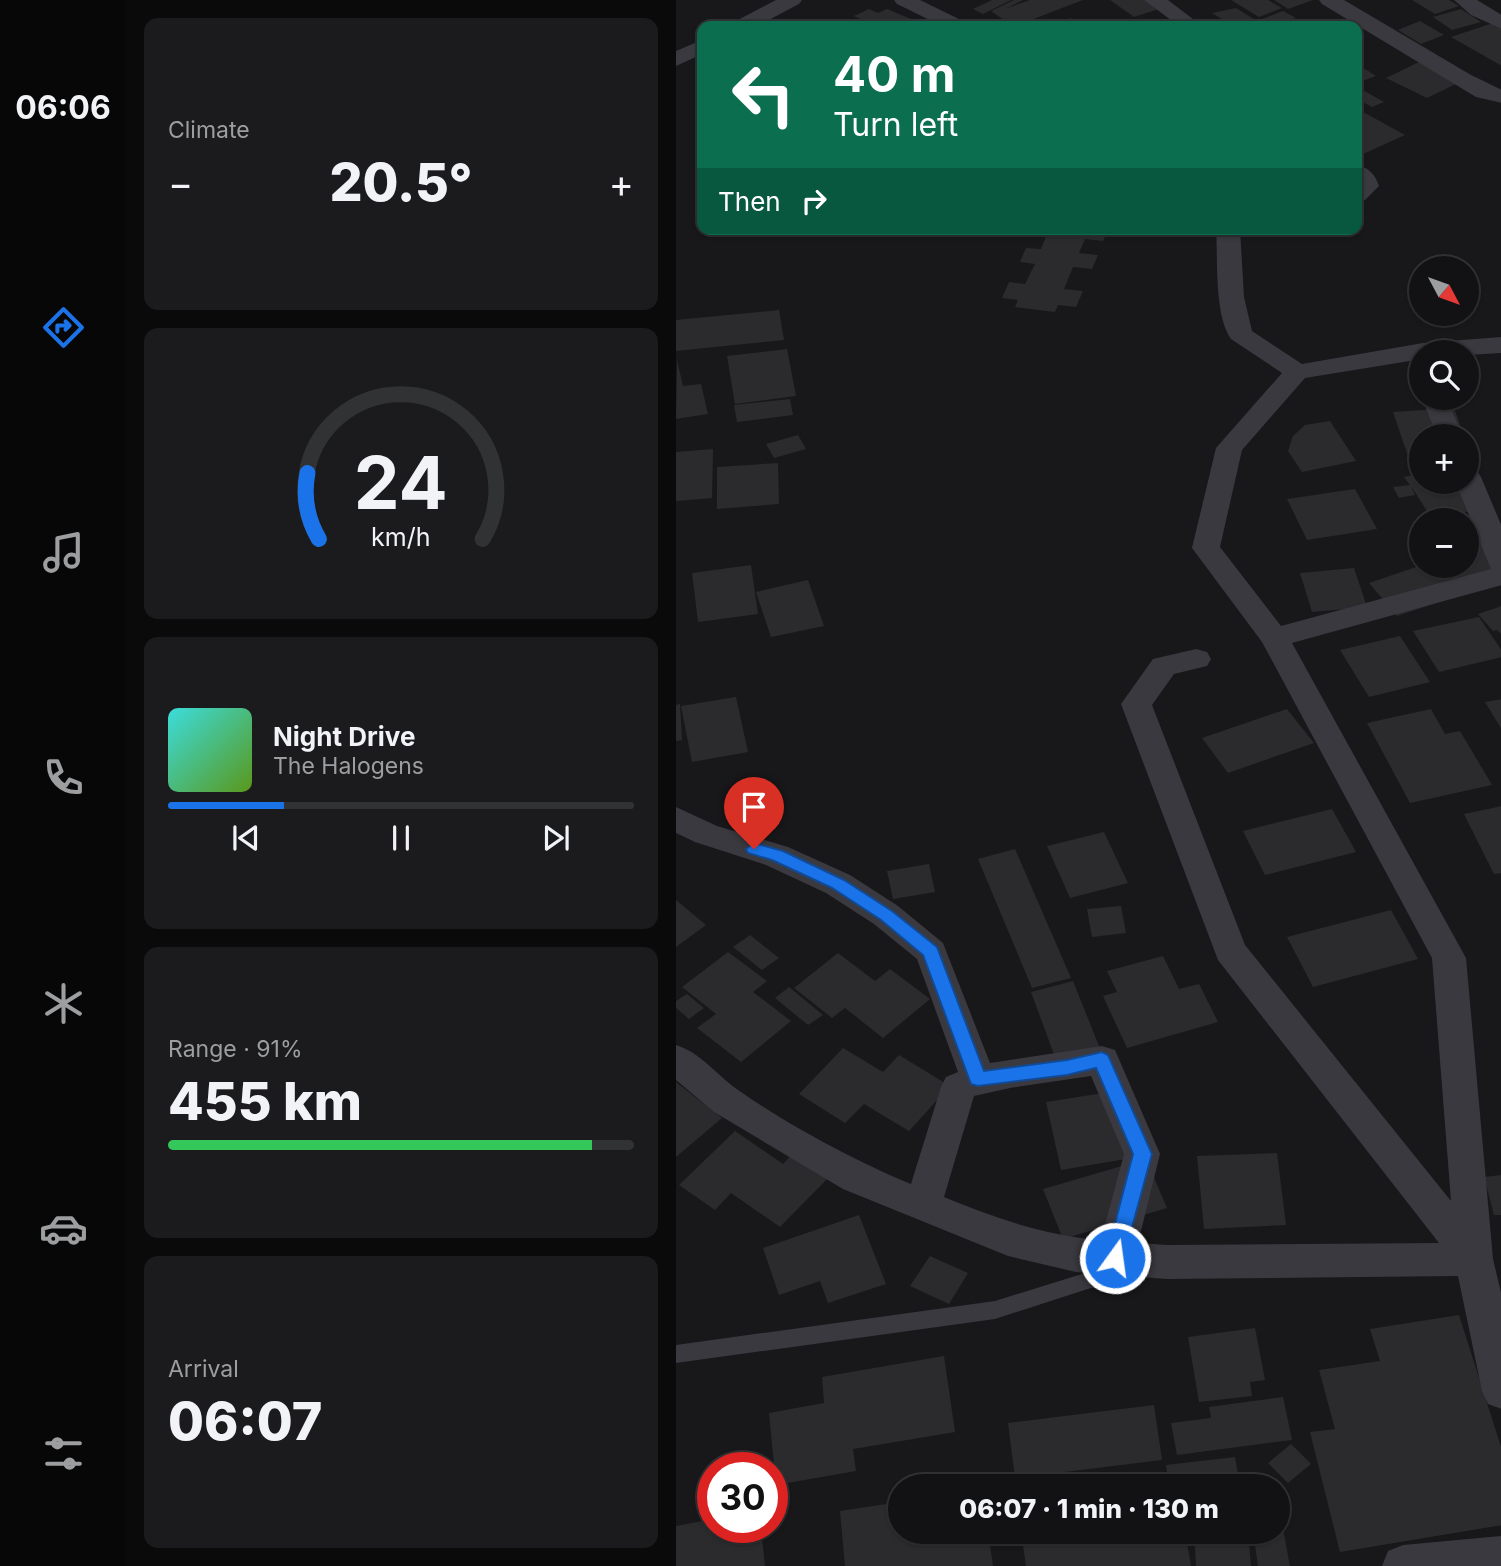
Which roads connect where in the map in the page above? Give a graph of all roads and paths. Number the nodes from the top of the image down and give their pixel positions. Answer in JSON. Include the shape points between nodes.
{"nodes":[{"id":1,"x":792,"y":0,"type":"edge"},
{"id":2,"x":905,"y":0,"type":"edge"},
{"id":3,"x":1329,"y":0,"type":"edge"},
{"id":4,"x":1464,"y":0,"type":"edge"},
{"id":5,"x":1161,"y":1,"type":"edge"},
{"id":6,"x":751,"y":21,"type":"edge"},
{"id":7,"x":948,"y":21,"type":"edge"},
{"id":8,"x":1186,"y":21,"type":"edge"},
{"id":9,"x":1501,"y":23,"type":"edge"},
{"id":10,"x":697,"y":49,"type":"edge"},
{"id":11,"x":676,"y":60,"type":"edge"},
{"id":12,"x":1501,"y":97,"type":"edge"},
{"id":13,"x":1362,"y":176,"type":"edge"},
{"id":14,"x":1362,"y":190,"type":"edge"},
{"id":15,"x":1228,"y":235,"type":"edge"},
{"id":16,"x":1501,"y":345,"type":"edge"},
{"id":17,"x":1297,"y":372,"type":"junction"},
{"id":18,"x":1474,"y":494,"type":"edge"},
{"id":19,"x":1501,"y":563,"type":"edge"},
{"id":20,"x":1501,"y":575,"type":"edge"},
{"id":21,"x":1274,"y":638,"type":"junction"},
{"id":22,"x":1196,"y":659,"type":"dead end"},
{"id":23,"x":676,"y":819,"type":"edge"},
{"id":24,"x":676,"y":1059,"type":"edge"},
{"id":25,"x":978,"y":1079,"type":"junction"},
{"id":26,"x":923,"y":1205,"type":"junction"},
{"id":27,"x":1132,"y":1259,"type":"junction"},
{"id":28,"x":1473,"y":1259,"type":"junction"},
{"id":29,"x":676,"y":1353,"type":"edge"},
{"id":30,"x":1501,"y":1391,"type":"edge"},
{"id":31,"x":1501,"y":1556,"type":"edge"},
{"id":32,"x":1403,"y":1566,"type":"edge"}],
"edges":[{"from":1,"to":6,"type":"street"},
{"from":2,"to":7,"type":"street"},
{"from":3,"to":12,"type":"street","via":[[1474,86]]},
{"from":4,"to":9,"type":"street"},
{"from":5,"to":8,"type":"street"},
{"from":10,"to":11,"type":"street"},
{"from":13,"to":14,"type":"street","via":[[1367,186]]},
{"from":15,"to":17,"type":"street","via":[[1232,297],[1240,334]]},
{"from":16,"to":17,"type":"street","via":[[1423,351]]},
{"from":17,"to":21,"type":"street","via":[[1229,448],[1206,548]]},
{"from":18,"to":19,"type":"street"},
{"from":20,"to":21,"type":"street"},
{"from":21,"to":28,"type":"street","via":[[1450,958]]},
{"from":22,"to":28,"type":"street","via":[[1164,666],[1136,704],[1230,951]]},
{"from":23,"to":25,"type":"street","via":[[706,834],[778,856],[838,884],[887,915],[931,952]]},
{"from":24,"to":26,"type":"street","via":[[738,1108],[856,1178]]},
{"from":25,"to":26,"type":"street","via":[[959,1087]]},
{"from":25,"to":27,"type":"street","via":[[1102,1060],[1142,1154]]},
{"from":26,"to":27,"type":"street","via":[[1008,1240],[1076,1255]]},
{"from":27,"to":28,"type":"street"},
{"from":27,"to":29,"type":"lane","via":[[995,1310]]},
{"from":28,"to":30,"type":"street"},
{"from":31,"to":32,"type":"street"}]}
